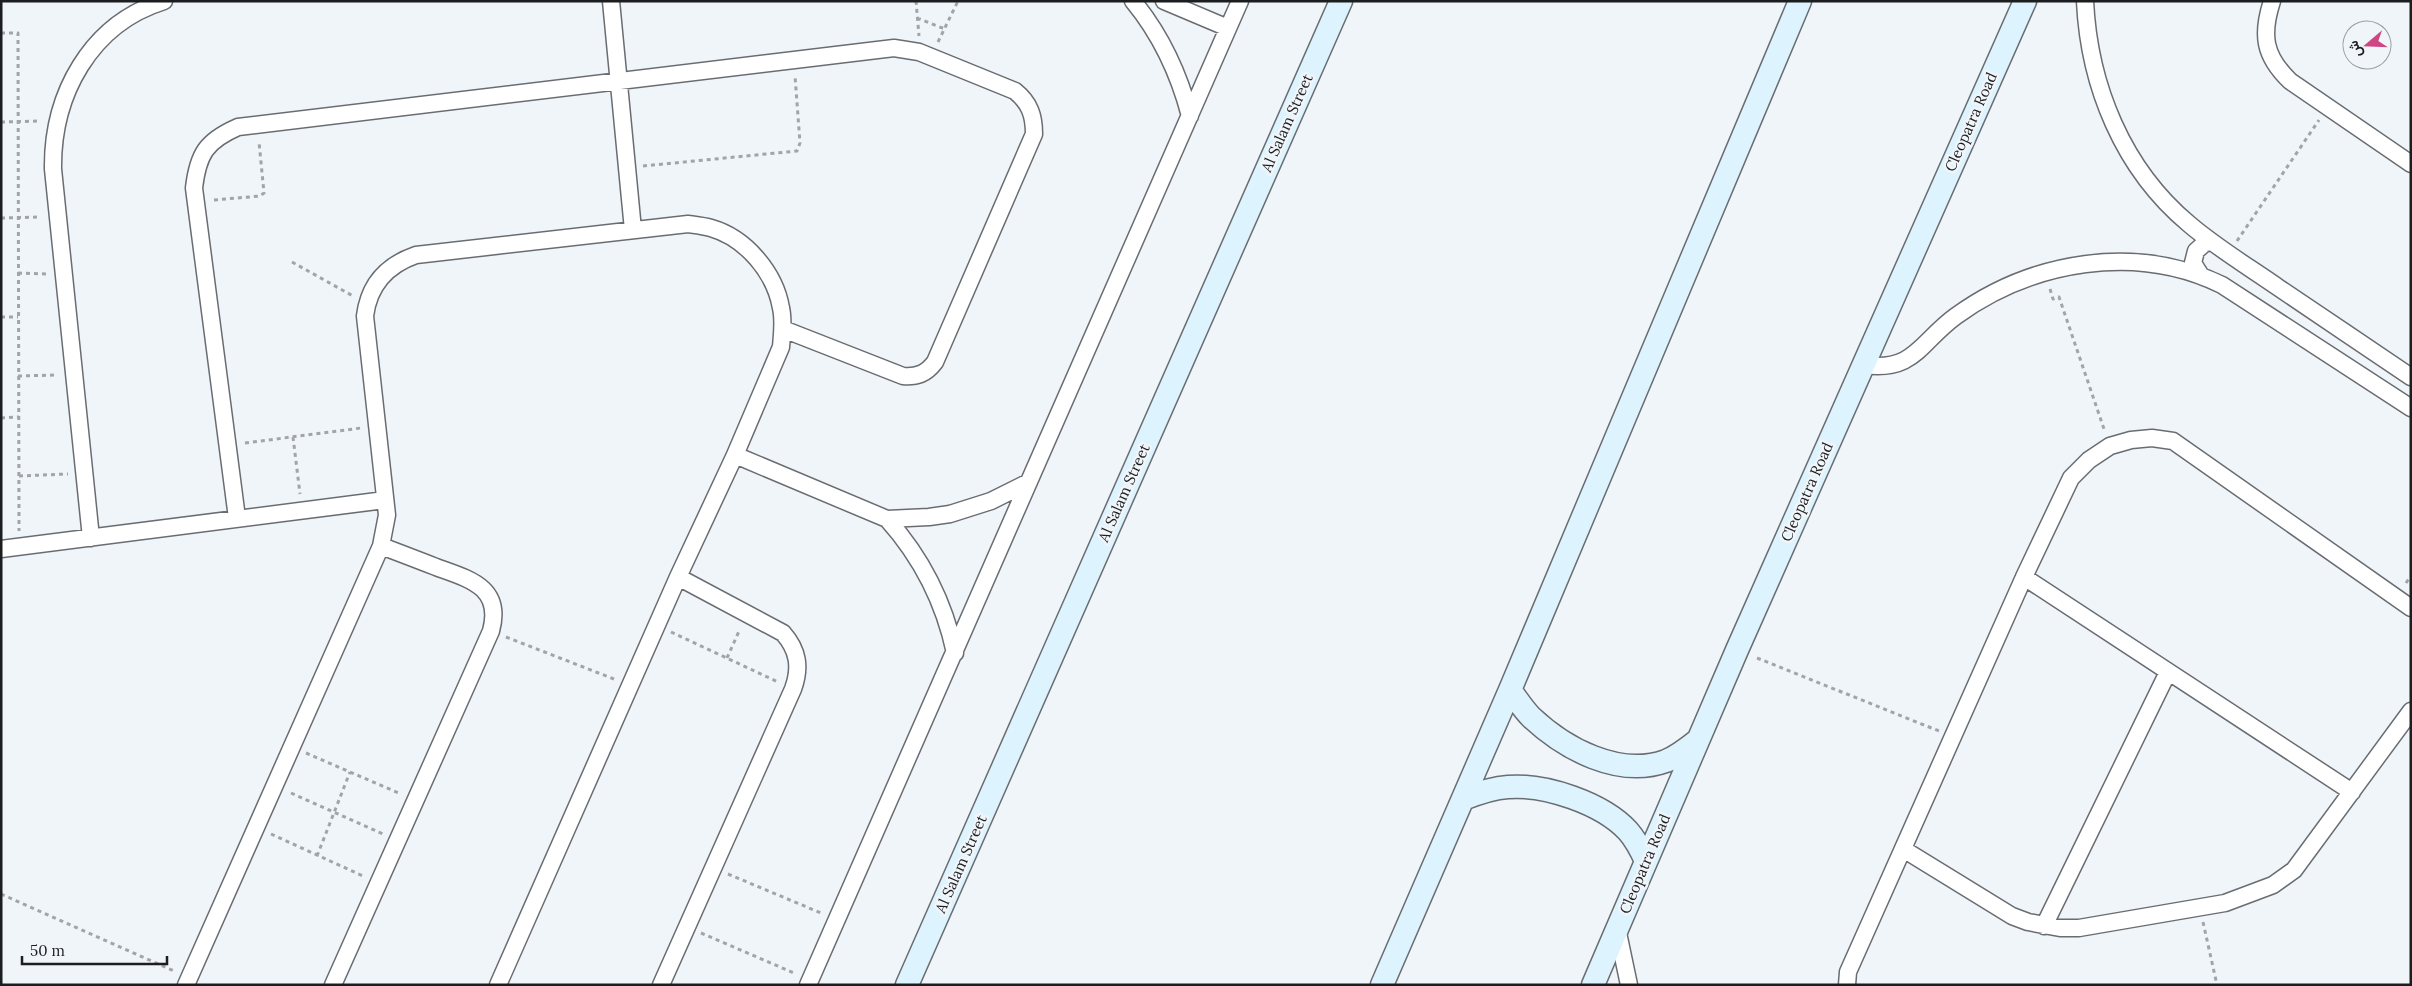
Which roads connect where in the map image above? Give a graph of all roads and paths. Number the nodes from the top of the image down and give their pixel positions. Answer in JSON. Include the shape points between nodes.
{"nodes":[{"id":1,"x":164,"y":1,"type":"edge"},
{"id":2,"x":611,"y":1,"type":"edge"},
{"id":3,"x":916,"y":1,"type":"edge"},
{"id":4,"x":958,"y":1,"type":"edge"},
{"id":5,"x":1133,"y":1,"type":"edge"},
{"id":6,"x":1164,"y":1,"type":"edge"},
{"id":7,"x":1240,"y":1,"type":"edge"},
{"id":8,"x":1341,"y":1,"type":"edge"},
{"id":9,"x":1800,"y":1,"type":"edge"},
{"id":10,"x":2025,"y":1,"type":"edge"},
{"id":11,"x":2084,"y":1,"type":"edge"},
{"id":12,"x":2272,"y":1,"type":"edge"},
{"id":13,"x":918,"y":18,"type":"junction"},
{"id":14,"x":1228,"y":28,"type":"junction"},
{"id":15,"x":945,"y":29,"type":"junction"},
{"id":16,"x":1,"y":33,"type":"edge"},
{"id":17,"x":926,"y":54,"type":"junction"},
{"id":18,"x":794,"y":59,"type":"junction"},
{"id":19,"x":619,"y":80,"type":"junction"},
{"id":20,"x":2328,"y":107,"type":"junction"},
{"id":21,"x":1190,"y":116,"type":"junction"},
{"id":22,"x":57,"y":120,"type":"junction"},
{"id":23,"x":1,"y":122,"type":"edge"},
{"id":24,"x":18,"y":122,"type":"junction"},
{"id":25,"x":256,"y":124,"type":"junction"},
{"id":26,"x":2411,"y":164,"type":"edge"},
{"id":27,"x":627,"y":168,"type":"junction"},
{"id":28,"x":196,"y":202,"type":"junction"},
{"id":29,"x":58,"y":216,"type":"junction"},
{"id":30,"x":1,"y":218,"type":"edge"},
{"id":31,"x":18,"y":218,"type":"junction"},
{"id":32,"x":634,"y":230,"type":"junction"},
{"id":33,"x":2212,"y":242,"type":"junction"},
{"id":34,"x":2229,"y":254,"type":"junction"},
{"id":35,"x":292,"y":262,"type":"dead end"},
{"id":36,"x":2044,"y":272,"type":"junction"},
{"id":37,"x":18,"y":273,"type":"junction"},
{"id":38,"x":64,"y":274,"type":"junction"},
{"id":39,"x":2200,"y":274,"type":"junction"},
{"id":40,"x":367,"y":304,"type":"junction"},
{"id":41,"x":1,"y":317,"type":"edge"},
{"id":42,"x":18,"y":317,"type":"junction"},
{"id":43,"x":783,"y":329,"type":"junction"},
{"id":44,"x":1864,"y":365,"type":"junction"},
{"id":45,"x":74,"y":375,"type":"junction"},
{"id":46,"x":18,"y":376,"type":"junction"},
{"id":47,"x":2411,"y":377,"type":"edge"},
{"id":48,"x":2411,"y":408,"type":"edge"},
{"id":49,"x":18,"y":417,"type":"junction"},
{"id":50,"x":1,"y":418,"type":"edge"},
{"id":51,"x":377,"y":426,"type":"junction"},
{"id":52,"x":293,"y":437,"type":"junction"},
{"id":53,"x":227,"y":445,"type":"junction"},
{"id":54,"x":2110,"y":446,"type":"junction"},
{"id":55,"x":735,"y":455,"type":"junction"},
{"id":56,"x":84,"y":474,"type":"junction"},
{"id":57,"x":19,"y":476,"type":"junction"},
{"id":58,"x":1029,"y":482,"type":"junction"},
{"id":59,"x":385,"y":500,"type":"junction"},
{"id":60,"x":302,"y":510,"type":"junction"},
{"id":61,"x":237,"y":518,"type":"junction"},
{"id":62,"x":886,"y":519,"type":"junction"},
{"id":63,"x":91,"y":538,"type":"junction"},
{"id":64,"x":19,"y":546,"type":"junction"},
{"id":65,"x":382,"y":546,"type":"junction"},
{"id":66,"x":1,"y":549,"type":"edge"},
{"id":67,"x":2024,"y":577,"type":"junction"},
{"id":68,"x":678,"y":578,"type":"junction"},
{"id":69,"x":2411,"y":608,"type":"edge"},
{"id":70,"x":748,"y":613,"type":"junction"},
{"id":71,"x":657,"y":625,"type":"junction"},
{"id":72,"x":491,"y":631,"type":"junction"},
{"id":73,"x":1738,"y":650,"type":"junction"},
{"id":74,"x":955,"y":653,"type":"junction"},
{"id":75,"x":727,"y":658,"type":"junction"},
{"id":76,"x":2168,"y":672,"type":"junction"},
{"id":77,"x":630,"y":685,"type":"junction"},
{"id":78,"x":792,"y":689,"type":"junction"},
{"id":79,"x":1510,"y":690,"type":"junction"},
{"id":80,"x":2411,"y":711,"type":"edge"},
{"id":81,"x":1953,"y":736,"type":"junction"},
{"id":82,"x":1699,"y":739,"type":"junction"},
{"id":83,"x":292,"y":747,"type":"junction"},
{"id":84,"x":350,"y":772,"type":"junction"},
{"id":85,"x":275,"y":786,"type":"junction"},
{"id":86,"x":2352,"y":792,"type":"junction"},
{"id":87,"x":1463,"y":799,"type":"junction"},
{"id":88,"x":416,"y":800,"type":"junction"},
{"id":89,"x":335,"y":812,"type":"junction"},
{"id":90,"x":256,"y":827,"type":"junction"},
{"id":91,"x":397,"y":841,"type":"junction"},
{"id":92,"x":1903,"y":849,"type":"junction"},
{"id":93,"x":318,"y":856,"type":"junction"},
{"id":94,"x":1646,"y":860,"type":"junction"},
{"id":95,"x":713,"y":868,"type":"junction"},
{"id":96,"x":378,"y":884,"type":"junction"},
{"id":97,"x":1,"y":894,"type":"edge"},
{"id":98,"x":2200,"y":907,"type":"junction"},
{"id":99,"x":837,"y":920,"type":"junction"},
{"id":100,"x":2044,"y":926,"type":"junction"},
{"id":101,"x":687,"y":927,"type":"junction"},
{"id":102,"x":1618,"y":928,"type":"junction"},
{"id":103,"x":188,"y":981,"type":"edge"},
{"id":104,"x":809,"y":982,"type":"edge"},
{"id":105,"x":333,"y":985,"type":"edge"},
{"id":106,"x":498,"y":985,"type":"edge"},
{"id":107,"x":661,"y":985,"type":"edge"},
{"id":108,"x":907,"y":985,"type":"edge"},
{"id":109,"x":1382,"y":985,"type":"edge"},
{"id":110,"x":1593,"y":985,"type":"edge"},
{"id":111,"x":1629,"y":985,"type":"edge"},
{"id":112,"x":1847,"y":985,"type":"edge"},
{"id":113,"x":2217,"y":985,"type":"edge"}],
"edges":[{"from":1,"to":22,"type":"street","via":[[114,29],[95,47],[75,74]]},
{"from":2,"to":19,"type":"street"},
{"from":3,"to":13,"type":"path"},
{"from":4,"to":15,"type":"path"},
{"from":5,"to":21,"type":"street","via":[[1170,60]]},
{"from":6,"to":14,"type":"street"},
{"from":7,"to":14,"type":"street"},
{"from":8,"to":108,"type":"main road","name":"Al Salam Street"},
{"from":9,"to":79,"type":"main road"},
{"from":10,"to":44,"type":"main road","name":"Cleopatra Road"},
{"from":11,"to":33,"type":"street","via":[[2089,49],[2096,76],[2130,156],[2154,188],[2188,224]]},
{"from":12,"to":20,"type":"street","via":[[2266,28],[2266,44],[2271,57],[2290,81]]},
{"from":13,"to":15,"type":"path"},
{"from":13,"to":17,"type":"path"},
{"from":14,"to":21,"type":"street"},
{"from":15,"to":17,"type":"path"},
{"from":16,"to":24,"type":"path","via":[[18,33]]},
{"from":17,"to":18,"type":"street","via":[[907,48],[881,48]]},
{"from":17,"to":43,"type":"street","via":[[1015,91],[1031,110],[1034,122],[1034,134],[935,362],[921,375],[903,376]]},
{"from":18,"to":19,"type":"street"},
{"from":18,"to":27,"type":"path","via":[[800,143],[797,151]]},
{"from":19,"to":25,"type":"street"},
{"from":19,"to":27,"type":"street"},
{"from":20,"to":26,"type":"street"},
{"from":20,"to":34,"type":"path"},
{"from":21,"to":58,"type":"street"},
{"from":22,"to":24,"type":"path"},
{"from":22,"to":29,"type":"street","via":[[53,144]]},
{"from":23,"to":24,"type":"path"},
{"from":24,"to":31,"type":"path"},
{"from":25,"to":28,"type":"street","via":[[219,136],[205,150],[196,168]]},
{"from":25,"to":28,"type":"path","via":[[264,193]]},
{"from":27,"to":32,"type":"street"},
{"from":28,"to":53,"type":"street"},
{"from":29,"to":31,"type":"path"},
{"from":29,"to":38,"type":"street"},
{"from":30,"to":31,"type":"path"},
{"from":31,"to":37,"type":"path"},
{"from":32,"to":40,"type":"street","via":[[416,255],[402,260],[384,273]]},
{"from":32,"to":43,"type":"street","via":[[688,224],[711,228],[732,237],[751,251],[775,288]]},
{"from":33,"to":34,"type":"street"},
{"from":33,"to":39,"type":"street","via":[[2205,243],[2196,251],[2193,263]]},
{"from":34,"to":47,"type":"street"},
{"from":35,"to":40,"type":"path"},
{"from":36,"to":39,"type":"street","via":[[2070,266],[2124,262]]},
{"from":36,"to":44,"type":"street","via":[[1975,302],[1954,316],[1900,364],[1883,368]]},
{"from":36,"to":54,"type":"path","via":[[2053,299],[2059,297]]},
{"from":37,"to":38,"type":"path"},
{"from":37,"to":42,"type":"path"},
{"from":38,"to":45,"type":"street"},
{"from":39,"to":48,"type":"street","via":[[2222,285]]},
{"from":40,"to":51,"type":"street","via":[[365,316]]},
{"from":41,"to":42,"type":"path"},
{"from":42,"to":46,"type":"path"},
{"from":43,"to":55,"type":"street","via":[[781,347]]},
{"from":44,"to":73,"type":"main road","name":"Cleopatra Road"},
{"from":45,"to":46,"type":"path"},
{"from":45,"to":56,"type":"street"},
{"from":46,"to":49,"type":"path"},
{"from":49,"to":50,"type":"path"},
{"from":49,"to":57,"type":"path"},
{"from":51,"to":52,"type":"path"},
{"from":51,"to":59,"type":"street"},
{"from":52,"to":53,"type":"path"},
{"from":52,"to":60,"type":"path"},
{"from":53,"to":61,"type":"street"},
{"from":54,"to":67,"type":"street","via":[[2071,478]]},
{"from":54,"to":69,"type":"street","via":[[2152,438],[2173,441]]},
{"from":55,"to":62,"type":"street"},
{"from":55,"to":68,"type":"street"},
{"from":56,"to":57,"type":"path"},
{"from":56,"to":63,"type":"street"},
{"from":57,"to":64,"type":"path"},
{"from":58,"to":62,"type":"street","via":[[991,501],[950,514]]},
{"from":58,"to":74,"type":"street"},
{"from":59,"to":60,"type":"street"},
{"from":59,"to":65,"type":"street"},
{"from":60,"to":61,"type":"street"},
{"from":61,"to":63,"type":"street"},
{"from":62,"to":74,"type":"street","via":[[914,552],[936,590]]},
{"from":63,"to":64,"type":"street"},
{"from":64,"to":66,"type":"street"},
{"from":65,"to":72,"type":"street","via":[[474,581],[490,597],[494,619]]},
{"from":65,"to":83,"type":"street"},
{"from":67,"to":76,"type":"street"},
{"from":67,"to":81,"type":"street"},
{"from":68,"to":70,"type":"street"},
{"from":68,"to":71,"type":"street"},
{"from":70,"to":75,"type":"path"},
{"from":70,"to":78,"type":"street","via":[[774,626],[791,642],[798,665]]},
{"from":71,"to":75,"type":"path"},
{"from":71,"to":77,"type":"street"},
{"from":72,"to":77,"type":"path"},
{"from":72,"to":88,"type":"street"},
{"from":73,"to":81,"type":"path"},
{"from":73,"to":82,"type":"main road","name":"Cleopatra Road"},
{"from":74,"to":99,"type":"street"},
{"from":75,"to":78,"type":"path"},
{"from":76,"to":86,"type":"street"},
{"from":76,"to":100,"type":"street"},
{"from":77,"to":106,"type":"street"},
{"from":78,"to":95,"type":"street"},
{"from":79,"to":82,"type":"main road","via":[[1530,715],[1557,737],[1609,763],[1628,765],[1666,761]]},
{"from":79,"to":87,"type":"main road"},
{"from":80,"to":86,"type":"street"},
{"from":81,"to":92,"type":"street"},
{"from":82,"to":94,"type":"main road","name":"Cleopatra Road"},
{"from":83,"to":84,"type":"path"},
{"from":83,"to":85,"type":"street"},
{"from":84,"to":88,"type":"path"},
{"from":84,"to":89,"type":"path"},
{"from":85,"to":89,"type":"path"},
{"from":85,"to":90,"type":"street"},
{"from":86,"to":98,"type":"street","via":[[2294,870],[2273,885],[2250,895]]},
{"from":87,"to":94,"type":"main road","via":[[1507,787],[1552,791],[1610,816],[1638,842]]},
{"from":87,"to":109,"type":"main road"},
{"from":88,"to":91,"type":"street"},
{"from":89,"to":91,"type":"path"},
{"from":89,"to":93,"type":"path"},
{"from":90,"to":93,"type":"path"},
{"from":90,"to":103,"type":"street"},
{"from":91,"to":96,"type":"street"},
{"from":92,"to":100,"type":"street","via":[[2012,916]]},
{"from":92,"to":112,"type":"street","via":[[1848,972]]},
{"from":93,"to":96,"type":"path"},
{"from":94,"to":102,"type":"main road","name":"Cleopatra Road"},
{"from":95,"to":99,"type":"path"},
{"from":95,"to":101,"type":"street"},
{"from":96,"to":105,"type":"street"},
{"from":97,"to":103,"type":"path"},
{"from":98,"to":100,"type":"street","via":[[2079,928]]},
{"from":98,"to":113,"type":"path"},
{"from":99,"to":104,"type":"street"},
{"from":101,"to":104,"type":"path"},
{"from":101,"to":107,"type":"street"},
{"from":102,"to":110,"type":"main road","name":"Cleopatra Road"},
{"from":102,"to":111,"type":"street"}]}
